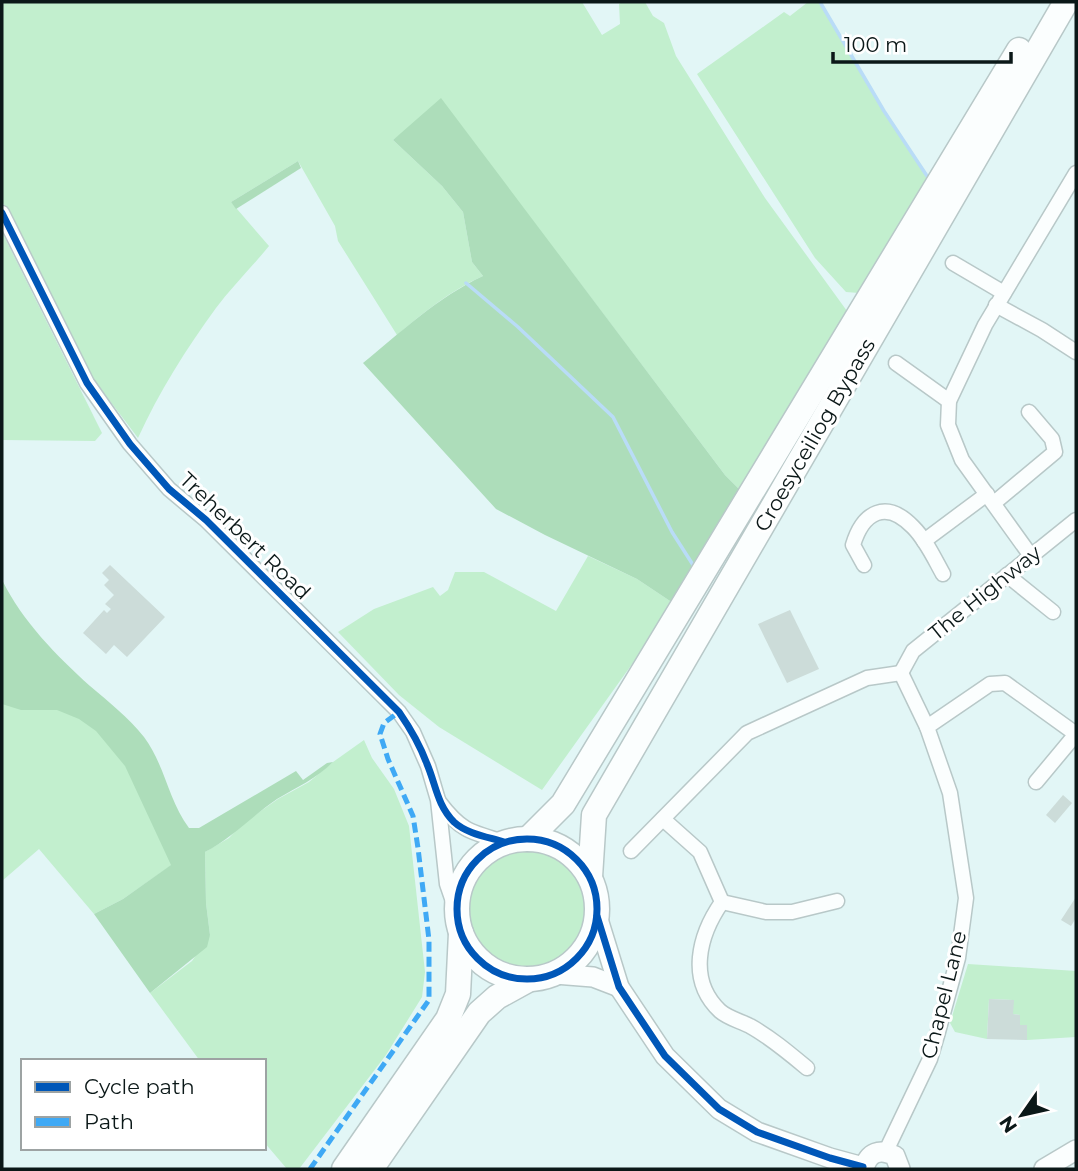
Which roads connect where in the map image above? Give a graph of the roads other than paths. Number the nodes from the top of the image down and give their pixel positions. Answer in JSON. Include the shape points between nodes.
{"nodes":[{"id":1,"x":1048,"y":2,"type":"edge"},
{"id":2,"x":1066,"y":2,"type":"edge"},
{"id":3,"x":1076,"y":174,"type":"edge"},
{"id":4,"x":2,"y":213,"type":"edge"},
{"id":5,"x":953,"y":263,"type":"dead end"},
{"id":6,"x":1000,"y":299,"type":"junction"},
{"id":7,"x":1076,"y":352,"type":"edge"},
{"id":8,"x":895,"y":363,"type":"dead end"},
{"id":9,"x":949,"y":401,"type":"junction"},
{"id":10,"x":1029,"y":411,"type":"dead end"},
{"id":11,"x":990,"y":498,"type":"junction"},
{"id":12,"x":1076,"y":520,"type":"edge"},
{"id":13,"x":924,"y":541,"type":"junction"},
{"id":14,"x":1031,"y":556,"type":"junction"},
{"id":15,"x":864,"y":565,"type":"dead end"},
{"id":16,"x":943,"y":574,"type":"dead end"},
{"id":17,"x":1007,"y":575,"type":"junction"},
{"id":18,"x":1052,"y":612,"type":"dead end"},
{"id":19,"x":901,"y":673,"type":"junction"},
{"id":20,"x":927,"y":727,"type":"junction"},
{"id":21,"x":1076,"y":734,"type":"edge"},
{"id":22,"x":1036,"y":782,"type":"dead end"},
{"id":23,"x":438,"y":800,"type":"junction"},
{"id":24,"x":663,"y":819,"type":"junction"},
{"id":25,"x":528,"y":839,"type":"junction"},
{"id":26,"x":504,"y":842,"type":"junction"},
{"id":27,"x":631,"y":851,"type":"dead end"},
{"id":28,"x":590,"y":877,"type":"junction"},
{"id":29,"x":837,"y":901,"type":"dead end"},
{"id":30,"x":722,"y":902,"type":"junction"},
{"id":31,"x":597,"y":916,"type":"junction"},
{"id":32,"x":459,"y":922,"type":"junction"},
{"id":33,"x":555,"y":974,"type":"junction"},
{"id":34,"x":528,"y":980,"type":"junction"},
{"id":35,"x":619,"y":987,"type":"junction"},
{"id":36,"x":807,"y":1068,"type":"dead end"},
{"id":37,"x":1076,"y":1150,"type":"edge"},
{"id":38,"x":886,"y":1151,"type":"junction"},
{"id":39,"x":863,"y":1168,"type":"edge"},
{"id":40,"x":344,"y":1169,"type":"edge"},
{"id":41,"x":371,"y":1169,"type":"edge"},
{"id":42,"x":900,"y":1169,"type":"edge"},
{"id":43,"x":1044,"y":1169,"type":"edge"}],
"edges":[{"from":1,"to":25,"type":"highway","name":"Croesyceiliog Bypass","via":[[563,804]]},
{"from":2,"to":28,"type":"highway","name":"Croesyceiliog Bypass","via":[[594,815]]},
{"from":3,"to":6,"type":"street"},
{"from":4,"to":23,"type":"street","name":"Treherbert Road","via":[[87,383],[130,444],[169,489],[399,712],[413,732]]},
{"from":5,"to":6,"type":"street"},
{"from":6,"to":7,"type":"street"},
{"from":6,"to":9,"type":"street"},
{"from":8,"to":9,"type":"street"},
{"from":9,"to":11,"type":"street","via":[[948,425],[957,449]]},
{"from":10,"to":11,"type":"street","via":[[1052,439],[1055,452]]},
{"from":11,"to":13,"type":"street"},
{"from":11,"to":14,"type":"street"},
{"from":12,"to":14,"type":"street","name":"The Highway"},
{"from":13,"to":15,"type":"street","via":[[899,516],[870,514],[859,526],[853,545]]},
{"from":13,"to":16,"type":"street"},
{"from":14,"to":17,"type":"street","name":"The Highway"},
{"from":17,"to":18,"type":"street"},
{"from":17,"to":19,"type":"street","name":"The Highway","via":[[913,651]]},
{"from":19,"to":20,"type":"street","name":"Chapel Lane"},
{"from":19,"to":24,"type":"street","via":[[867,678],[747,733]]},
{"from":20,"to":21,"type":"street","via":[[990,684],[1005,683]]},
{"from":20,"to":38,"type":"street","name":"Chapel Lane","via":[[950,793],[966,898],[958,958],[938,1032]]},
{"from":21,"to":22,"type":"street"},
{"from":23,"to":26,"type":"street","name":"Treherbert Road","via":[[467,831]]},
{"from":23,"to":32,"type":"street","name":"Treherbert Road","via":[[447,884]]},
{"from":24,"to":27,"type":"street"},
{"from":24,"to":30,"type":"street","via":[[700,852]]},
{"from":25,"to":26,"type":"highway"},
{"from":25,"to":28,"type":"highway","via":[[565,849]]},
{"from":26,"to":32,"type":"highway","via":[[469,869],[460,888]]},
{"from":28,"to":31,"type":"highway"},
{"from":29,"to":30,"type":"street","via":[[792,912],[766,912]]},
{"from":30,"to":36,"type":"street","via":[[700,943],[706,994],[722,1013],[780,1045]]},
{"from":31,"to":33,"type":"highway","via":[[584,951]]},
{"from":31,"to":35,"type":"street"},
{"from":32,"to":34,"type":"highway","via":[[471,952],[487,967]]},
{"from":32,"to":40,"type":"highway","via":[[458,994],[448,1019]]},
{"from":33,"to":34,"type":"highway"},
{"from":33,"to":35,"type":"street","via":[[593,977]]},
{"from":34,"to":41,"type":"highway","via":[[479,1013]]},
{"from":35,"to":39,"type":"street","via":[[665,1056],[719,1109],[757,1132]]},
{"from":37,"to":43,"type":"street"},
{"from":38,"to":39,"type":"street","via":[[867,1158]]},
{"from":38,"to":42,"type":"street","via":[[895,1156]]}]}
